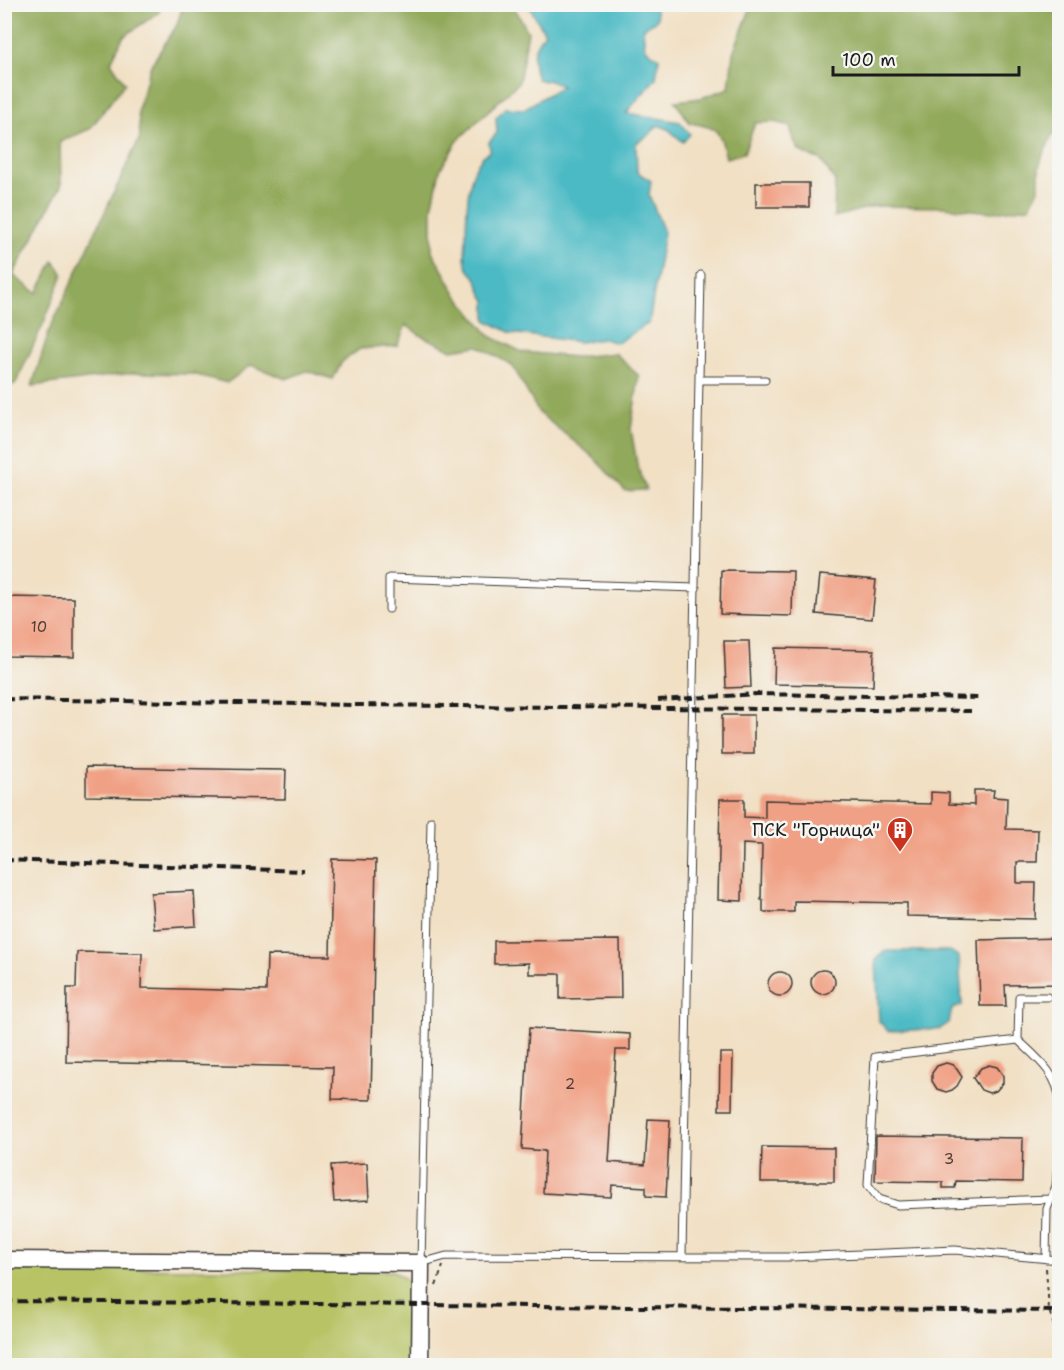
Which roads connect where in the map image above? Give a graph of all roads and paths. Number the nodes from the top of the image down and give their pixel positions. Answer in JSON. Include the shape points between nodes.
{"nodes":[{"id":1,"x":701,"y":275,"type":"dead end"},
{"id":2,"x":699,"y":380,"type":"junction"},
{"id":3,"x":765,"y":380,"type":"dead end"},
{"id":4,"x":696,"y":588,"type":"junction"},
{"id":5,"x":389,"y":609,"type":"dead end"},
{"id":6,"x":431,"y":821,"type":"dead end"},
{"id":7,"x":1047,"y":997,"type":"dead end"},
{"id":8,"x":1018,"y":1040,"type":"junction"},
{"id":9,"x":1059,"y":1102,"type":"edge"},
{"id":10,"x":1059,"y":1136,"type":"edge"},
{"id":11,"x":1050,"y":1199,"type":"junction"},
{"id":12,"x":682,"y":1255,"type":"junction"},
{"id":13,"x":1046,"y":1259,"type":"junction"},
{"id":14,"x":4,"y":1260,"type":"edge"},
{"id":15,"x":1059,"y":1260,"type":"edge"},
{"id":16,"x":421,"y":1263,"type":"junction"},
{"id":17,"x":1059,"y":1341,"type":"edge"},
{"id":18,"x":1059,"y":1347,"type":"edge"},
{"id":19,"x":420,"y":1365,"type":"edge"}],
"edges":[{"from":1,"to":2,"type":"lane"},
{"from":2,"to":3,"type":"lane"},
{"from":2,"to":4,"type":"lane"},
{"from":4,"to":5,"type":"lane","via":[[389,579]]},
{"from":4,"to":12,"type":"lane"},
{"from":6,"to":16,"type":"lane"},
{"from":7,"to":8,"type":"lane","via":[[1019,997]]},
{"from":8,"to":9,"type":"lane","via":[[1048,1068],[1059,1092]]},
{"from":8,"to":11,"type":"lane","via":[[875,1057],[868,1185],[879,1199],[898,1204]]},
{"from":10,"to":11,"type":"lane","via":[[1056,1186]]},
{"from":11,"to":13,"type":"lane"},
{"from":12,"to":13,"type":"lane","via":[[791,1257],[955,1250]]},
{"from":12,"to":16,"type":"lane","via":[[446,1256]]},
{"from":13,"to":15,"type":"lane"},
{"from":13,"to":17,"type":"path","via":[[1049,1311]]},
{"from":14,"to":16,"type":"street"},
{"from":16,"to":19,"type":"street"},
{"from":17,"to":18,"type":"path"}]}
